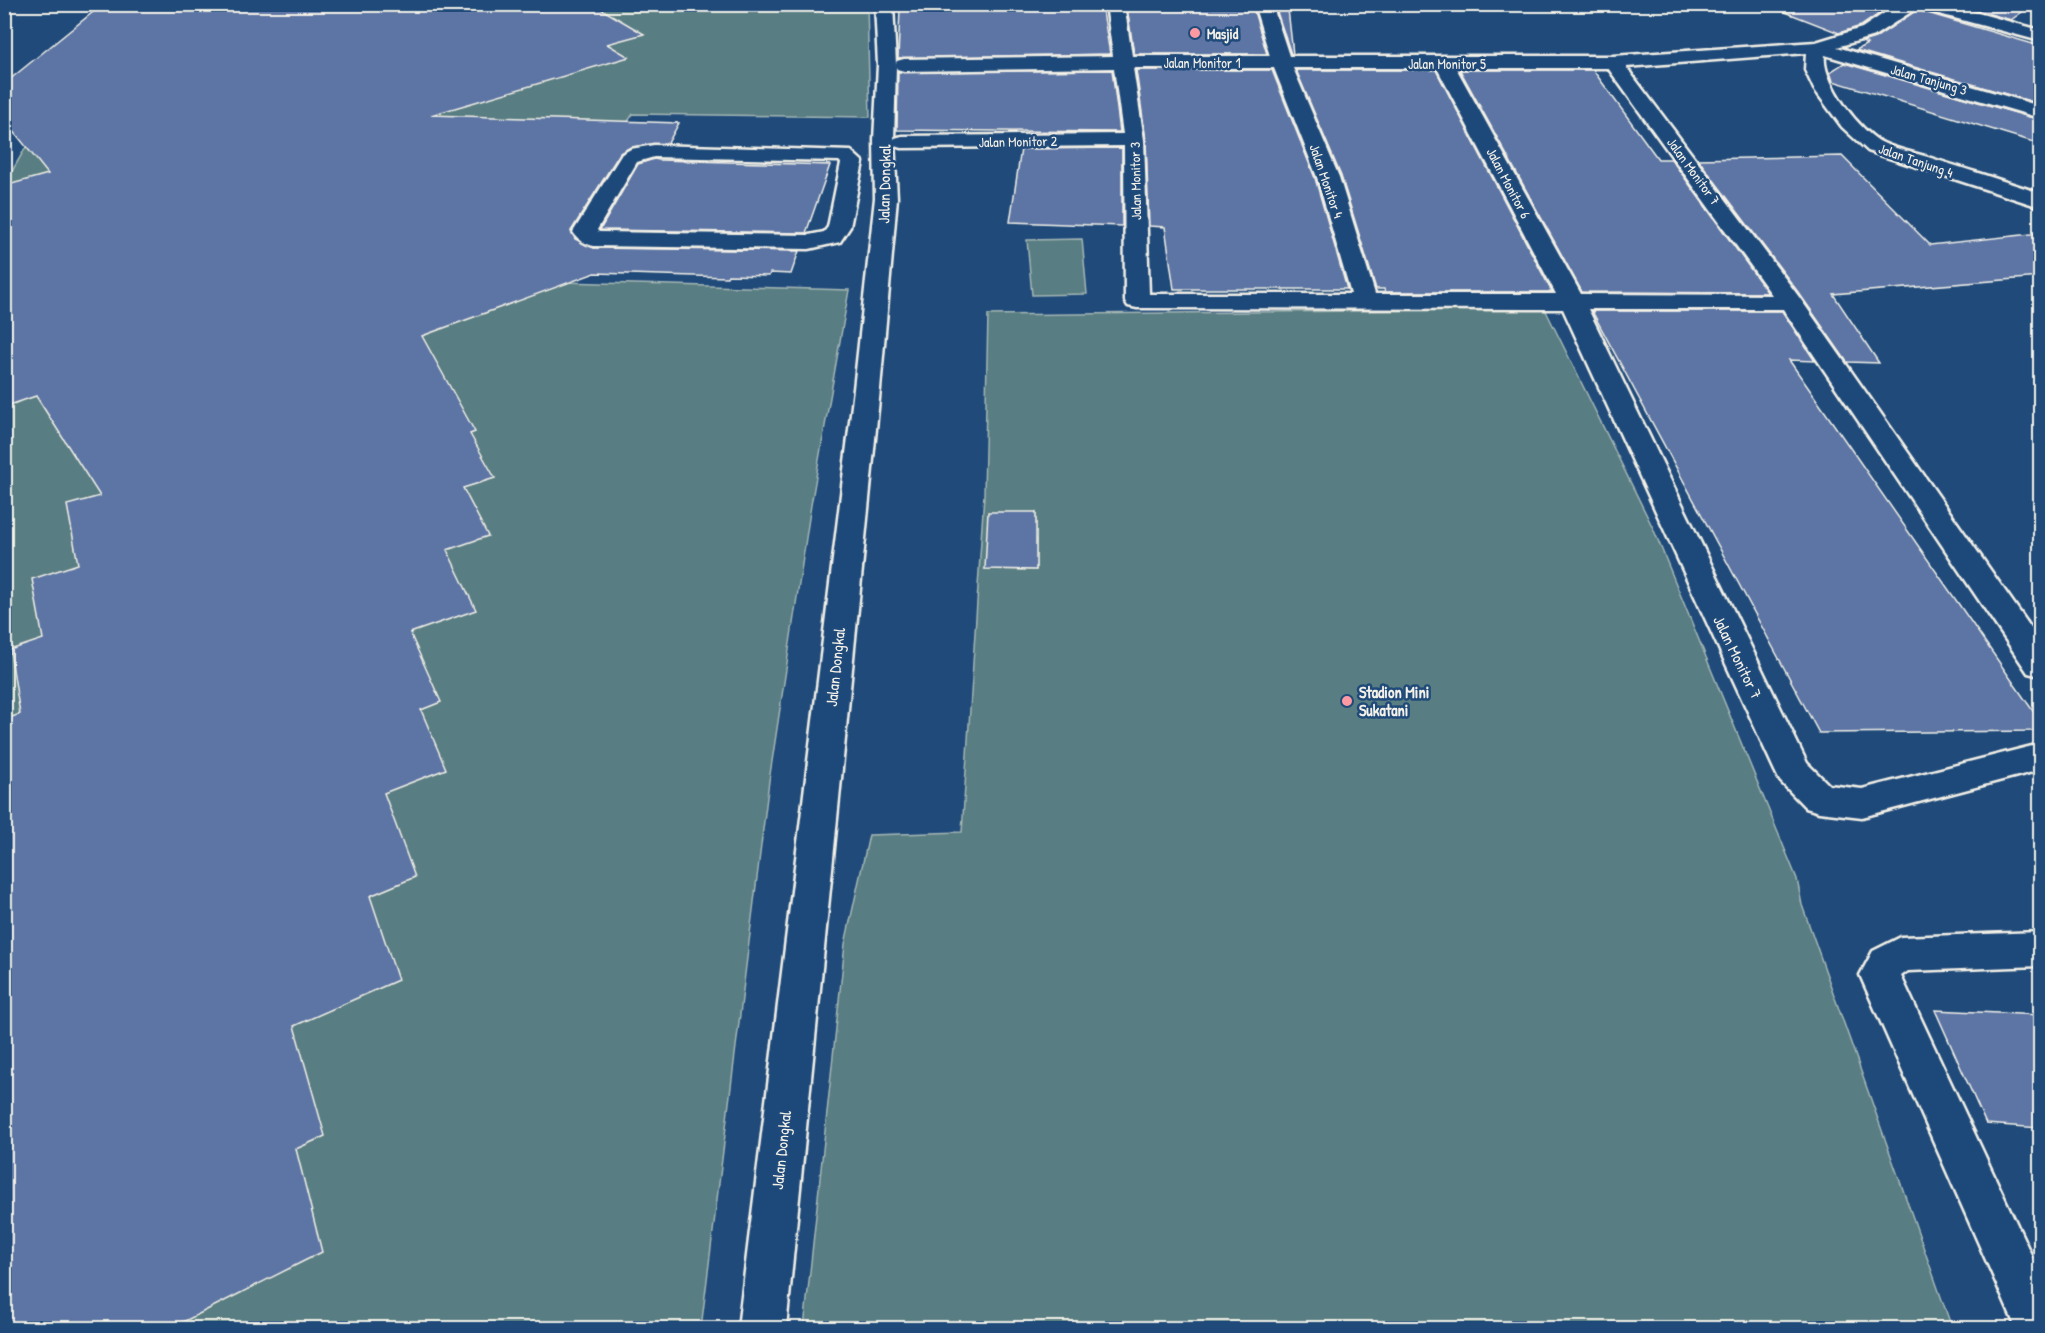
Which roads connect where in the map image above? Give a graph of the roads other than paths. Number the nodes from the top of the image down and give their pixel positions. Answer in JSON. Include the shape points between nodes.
{"nodes":[{"id":1,"x":884,"y":4,"type":"edge"},
{"id":2,"x":1115,"y":4,"type":"edge"},
{"id":3,"x":1263,"y":4,"type":"edge"},
{"id":4,"x":1911,"y":4,"type":"edge"},
{"id":5,"x":1923,"y":4,"type":"edge"},
{"id":6,"x":2040,"y":36,"type":"edge"},
{"id":7,"x":1817,"y":46,"type":"junction"},
{"id":8,"x":1123,"y":62,"type":"junction"},
{"id":9,"x":1281,"y":62,"type":"junction"},
{"id":10,"x":1613,"y":62,"type":"junction"},
{"id":11,"x":1445,"y":64,"type":"junction"},
{"id":12,"x":904,"y":65,"type":"dead end"},
{"id":13,"x":2040,"y":112,"type":"edge"},
{"id":14,"x":1134,"y":140,"type":"junction"},
{"id":15,"x":902,"y":142,"type":"dead end"},
{"id":16,"x":886,"y":198,"type":"junction"},
{"id":17,"x":846,"y":200,"type":"junction"},
{"id":18,"x":2040,"y":200,"type":"edge"},
{"id":19,"x":1791,"y":302,"type":"junction"},
{"id":20,"x":1366,"y":303,"type":"junction"},
{"id":21,"x":1573,"y":303,"type":"junction"},
{"id":22,"x":2040,"y":665,"type":"edge"},
{"id":23,"x":2040,"y":756,"type":"edge"},
{"id":24,"x":2040,"y":949,"type":"edge"},
{"id":25,"x":2040,"y":1328,"type":"edge"},
{"id":26,"x":762,"y":1329,"type":"edge"}],
"edges":[{"from":1,"to":16,"type":"street","name":"Jalan Dongkal"},
{"from":2,"to":8,"type":"street","name":"Jalan Monitor 3"},
{"from":3,"to":9,"type":"street","name":"Jalan Monitor 4"},
{"from":4,"to":7,"type":"street","via":[[1873,29]]},
{"from":5,"to":6,"type":"street"},
{"from":7,"to":10,"type":"street","name":"Jalan Monitor 5"},
{"from":7,"to":13,"type":"street","name":"Jalan Tanjung 3"},
{"from":7,"to":18,"type":"street","name":"Jalan Tanjung 4","via":[[1815,71],[1824,90],[1875,147]]},
{"from":8,"to":9,"type":"street","name":"Jalan Monitor 1"},
{"from":8,"to":12,"type":"street","name":"Jalan Monitor 1"},
{"from":8,"to":14,"type":"street","name":"Jalan Monitor 3"},
{"from":9,"to":11,"type":"street","name":"Jalan Monitor 5"},
{"from":9,"to":20,"type":"street","name":"Jalan Monitor 4","via":[[1328,177]]},
{"from":10,"to":11,"type":"street","name":"Jalan Monitor 5"},
{"from":10,"to":19,"type":"street","name":"Jalan Monitor 7"},
{"from":11,"to":21,"type":"street","name":"Jalan Monitor 6"},
{"from":14,"to":15,"type":"street","name":"Jalan Monitor 2"},
{"from":14,"to":20,"type":"street","name":"Jalan Monitor 3","via":[[1137,301]]},
{"from":16,"to":17,"type":"street"},
{"from":16,"to":26,"type":"street","name":"Jalan Dongkal"},
{"from":17,"to":17,"type":"street","via":[[836,232],[822,241],[594,239],[584,232],[628,158],[638,153],[844,154],[852,162]]},
{"from":19,"to":21,"type":"street"},
{"from":19,"to":22,"type":"street","name":"Jalan Monitor 7"},
{"from":20,"to":21,"type":"street"},
{"from":21,"to":23,"type":"street","name":"Jalan Monitor 7","via":[[1793,771],[1819,798],[1862,803]]},
{"from":24,"to":25,"type":"street","via":[[1901,954],[1887,963],[1880,975]]}]}
